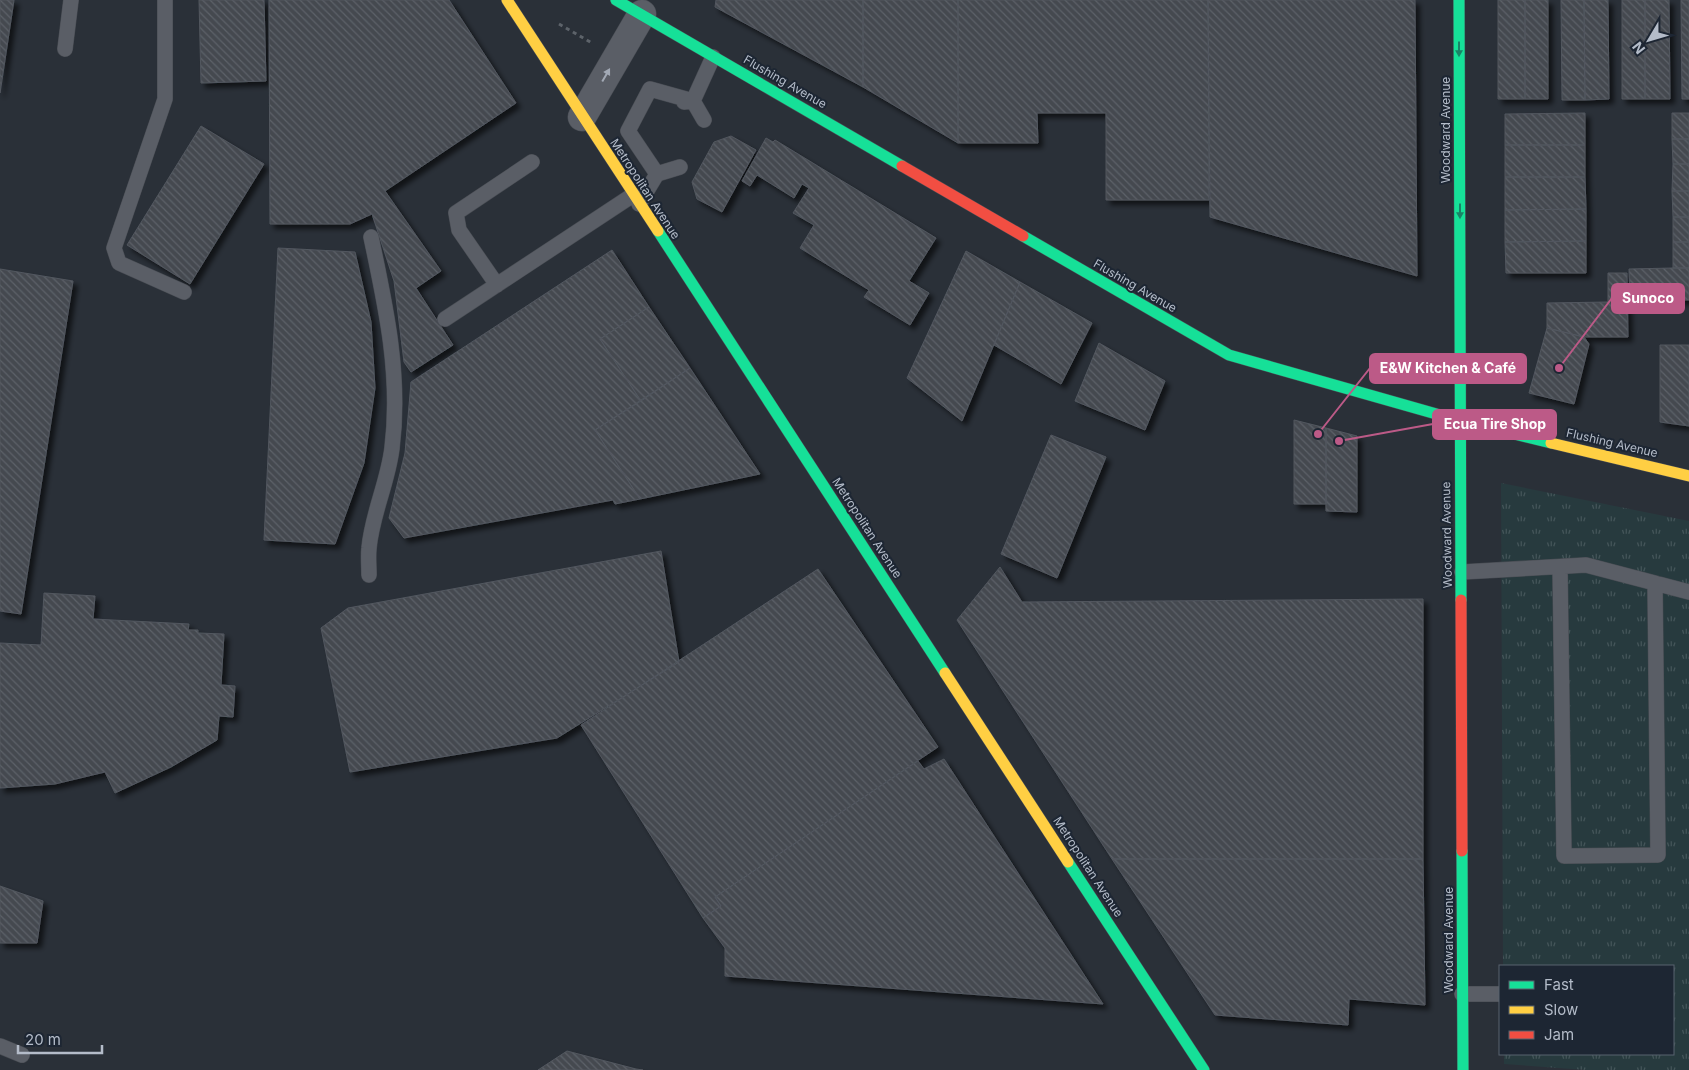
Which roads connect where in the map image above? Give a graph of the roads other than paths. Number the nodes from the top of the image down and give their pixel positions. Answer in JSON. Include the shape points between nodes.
{"nodes":[{"id":1,"x":72,"y":0,"type":"edge"},
{"id":2,"x":165,"y":0,"type":"edge"},
{"id":3,"x":507,"y":0,"type":"edge"},
{"id":4,"x":616,"y":0,"type":"edge"},
{"id":5,"x":1459,"y":0,"type":"edge"},
{"id":6,"x":642,"y":14,"type":"junction"},
{"id":7,"x":65,"y":49,"type":"dead end"},
{"id":8,"x":713,"y":57,"type":"junction"},
{"id":9,"x":693,"y":101,"type":"junction"},
{"id":10,"x":674,"y":103,"type":"dead end"},
{"id":11,"x":582,"y":117,"type":"junction"},
{"id":12,"x":704,"y":120,"type":"dead end"},
{"id":13,"x":651,"y":149,"type":"dead end"},
{"id":14,"x":532,"y":162,"type":"dead end"},
{"id":15,"x":680,"y":167,"type":"dead end"},
{"id":16,"x":657,"y":174,"type":"junction"},
{"id":17,"x":636,"y":199,"type":"junction"},
{"id":18,"x":371,"y":237,"type":"dead end"},
{"id":19,"x":497,"y":285,"type":"junction"},
{"id":20,"x":184,"y":292,"type":"dead end"},
{"id":21,"x":444,"y":319,"type":"dead end"},
{"id":22,"x":1461,"y":421,"type":"junction"},
{"id":23,"x":1689,"y":476,"type":"edge"},
{"id":24,"x":1560,"y":567,"type":"junction"},
{"id":25,"x":1462,"y":572,"type":"junction"},
{"id":26,"x":369,"y":575,"type":"dead end"},
{"id":27,"x":1655,"y":583,"type":"junction"},
{"id":28,"x":1689,"y":592,"type":"edge"},
{"id":29,"x":1462,"y":994,"type":"junction"},
{"id":30,"x":1499,"y":994,"type":"edge"},
{"id":31,"x":0,"y":1046,"type":"edge"},
{"id":32,"x":22,"y":1055,"type":"dead end"},
{"id":33,"x":1204,"y":1070,"type":"edge"},
{"id":34,"x":1462,"y":1070,"type":"edge"}],
"edges":[{"from":1,"to":7,"type":"lane"},
{"from":2,"to":20,"type":"lane","via":[[165,99],[114,248],[119,263]]},
{"from":3,"to":11,"type":"main road","name":"Metropolitan Avenue"},
{"from":4,"to":6,"type":"main road","name":"Flushing Avenue"},
{"from":5,"to":22,"type":"main road","name":"Woodward Avenue","one_way":true},
{"from":6,"to":8,"type":"main road","name":"Flushing Avenue"},
{"from":11,"to":6,"type":"street","one_way":true},
{"from":8,"to":9,"type":"lane"},
{"from":8,"to":22,"type":"main road","name":"Flushing Avenue","via":[[1229,356]]},
{"from":9,"to":10,"type":"lane"},
{"from":9,"to":12,"type":"lane"},
{"from":9,"to":16,"type":"lane","via":[[650,89],[628,131]]},
{"from":11,"to":17,"type":"main road","name":"Metropolitan Avenue"},
{"from":13,"to":16,"type":"lane"},
{"from":14,"to":19,"type":"lane","via":[[456,214],[459,230]]},
{"from":15,"to":16,"type":"lane"},
{"from":16,"to":17,"type":"lane"},
{"from":17,"to":19,"type":"lane"},
{"from":17,"to":33,"type":"main road","name":"Metropolitan Avenue"},
{"from":18,"to":26,"type":"lane","via":[[386,308],[395,377],[392,449],[368,549]]},
{"from":19,"to":21,"type":"lane"},
{"from":22,"to":23,"type":"main road","name":"Flushing Avenue"},
{"from":22,"to":25,"type":"main road","name":"Woodward Avenue"},
{"from":24,"to":25,"type":"lane"},
{"from":24,"to":27,"type":"lane","via":[[1586,565]]},
{"from":24,"to":27,"type":"lane","via":[[1564,856],[1658,855]]},
{"from":25,"to":29,"type":"main road","name":"Woodward Avenue"},
{"from":27,"to":28,"type":"lane"},
{"from":29,"to":30,"type":"lane"},
{"from":29,"to":34,"type":"main road","name":"Woodward Avenue"},
{"from":31,"to":32,"type":"lane"}]}
